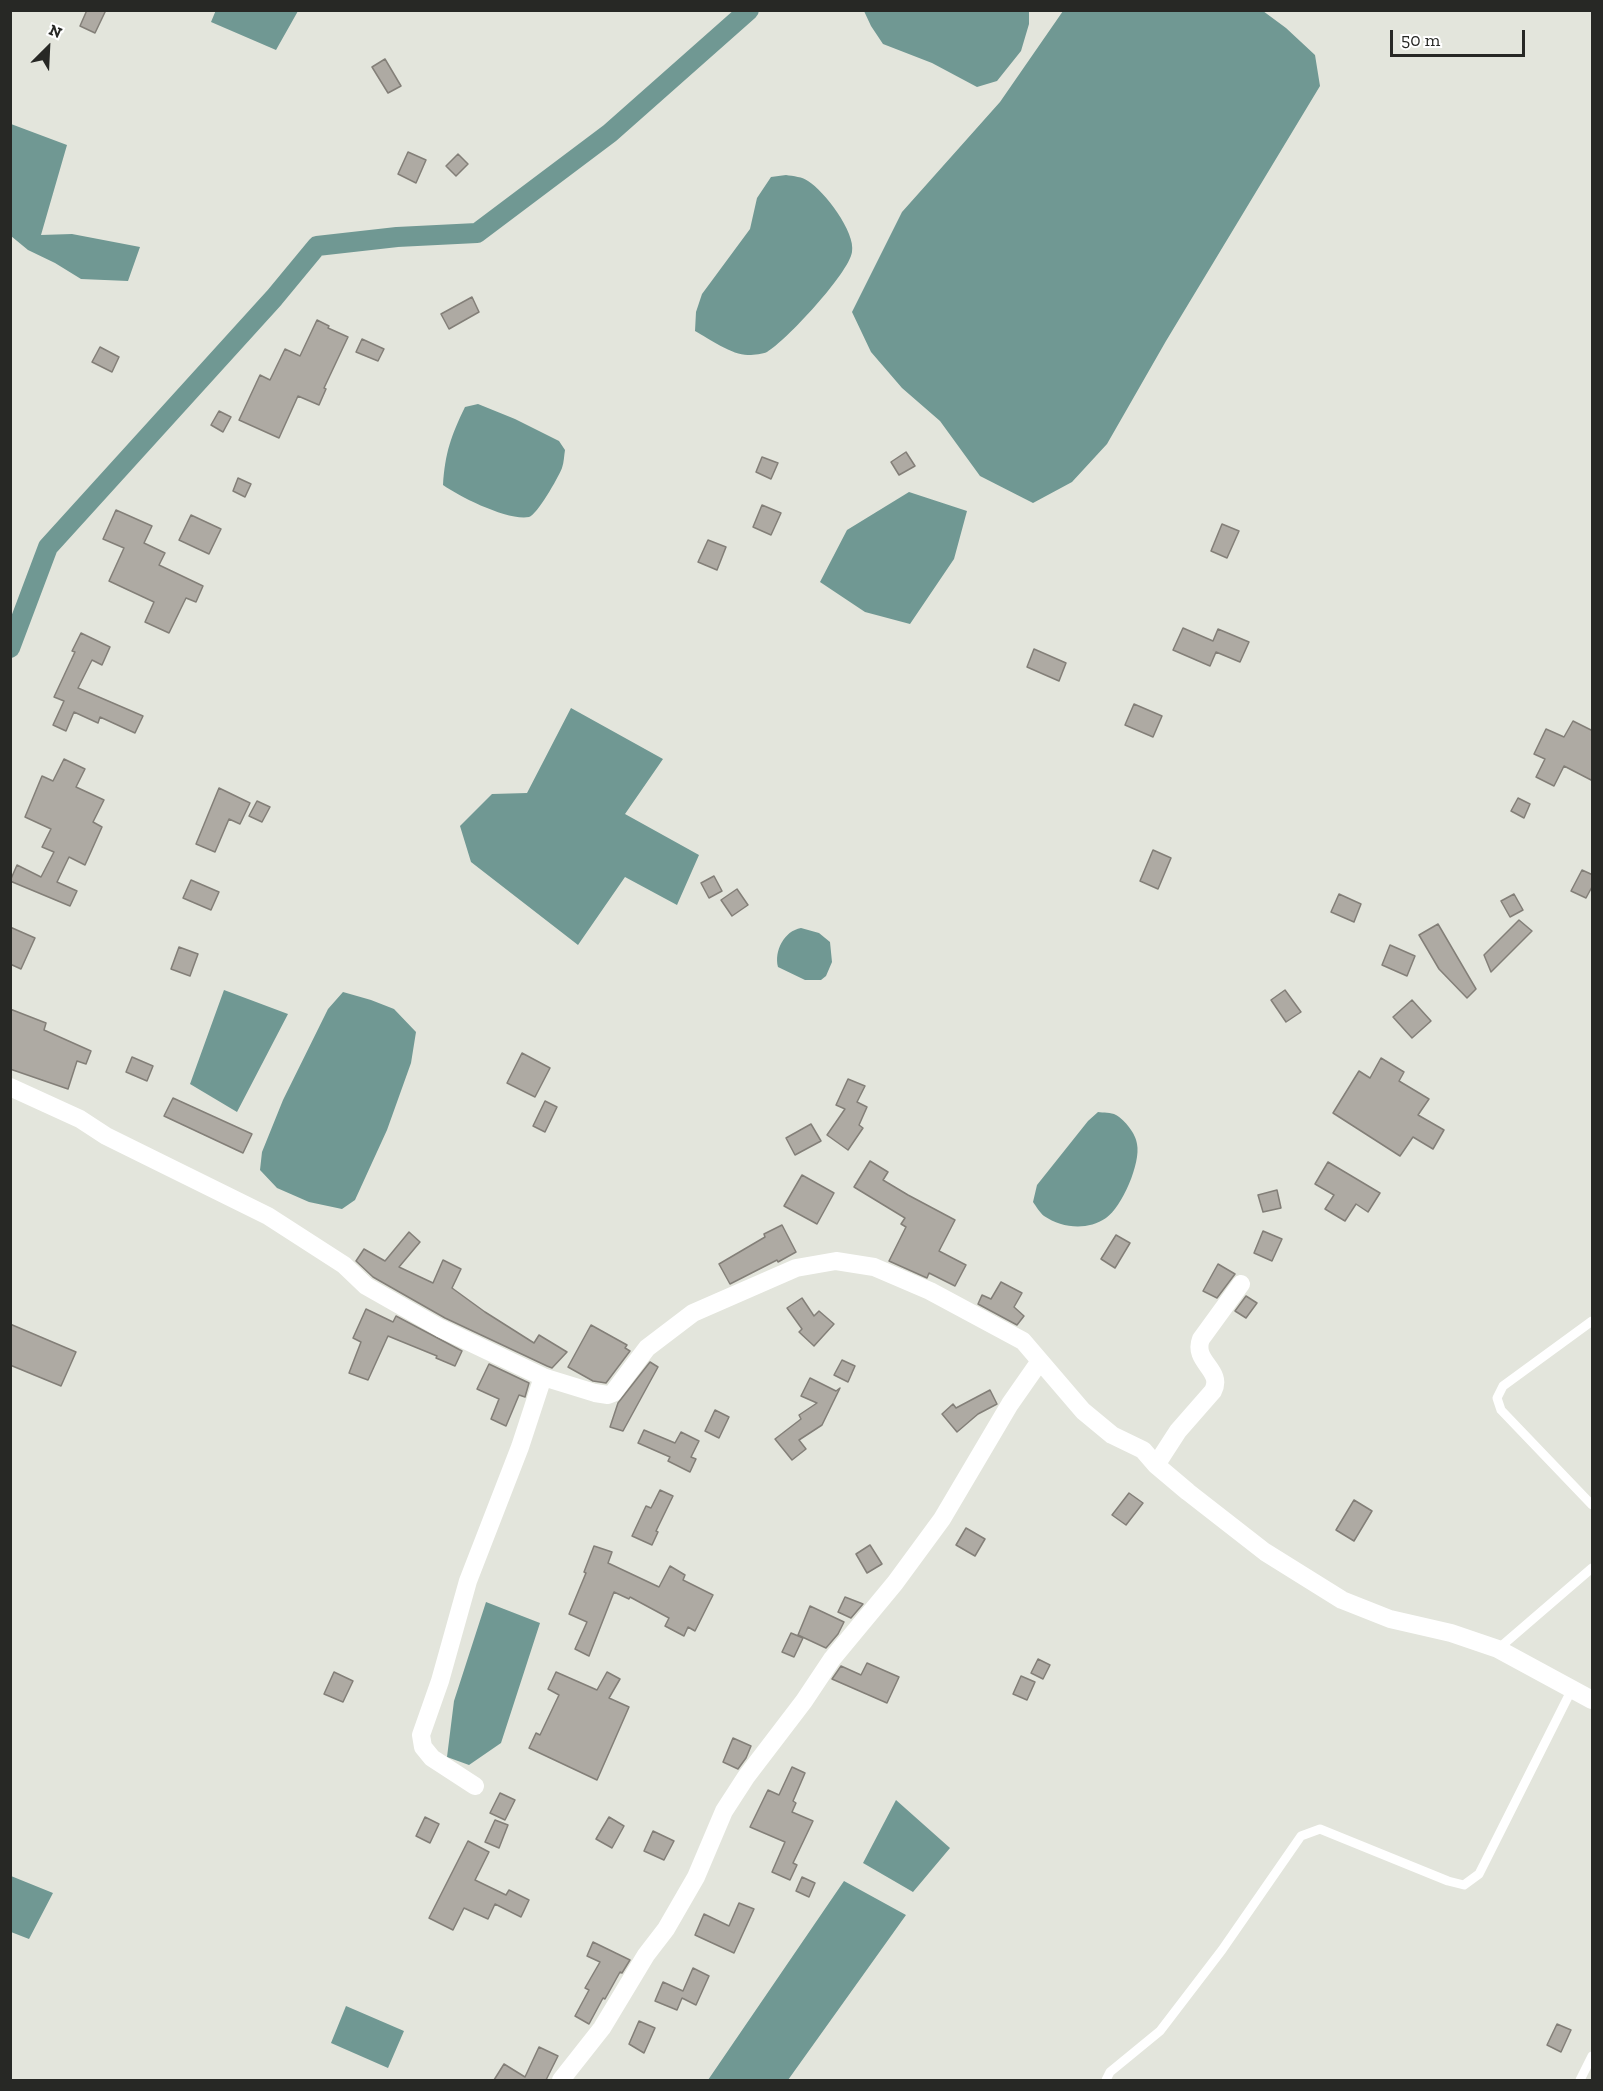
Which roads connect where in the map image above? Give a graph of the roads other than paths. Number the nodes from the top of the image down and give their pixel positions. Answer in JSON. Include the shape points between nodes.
{"nodes":[{"id":1,"x":10,"y":1088,"type":"edge"},
{"id":2,"x":1241,"y":1284,"type":"dead end"},
{"id":3,"x":1593,"y":1321,"type":"edge"},
{"id":4,"x":1040,"y":1361,"type":"junction"},
{"id":5,"x":543,"y":1377,"type":"junction"},
{"id":6,"x":1156,"y":1465,"type":"junction"},
{"id":7,"x":1593,"y":1504,"type":"edge"},
{"id":8,"x":1593,"y":1568,"type":"edge"},
{"id":9,"x":1498,"y":1649,"type":"junction"},
{"id":10,"x":1572,"y":1689,"type":"junction"},
{"id":11,"x":1593,"y":1700,"type":"edge"},
{"id":12,"x":475,"y":1786,"type":"dead end"},
{"id":13,"x":1593,"y":2056,"type":"edge"},
{"id":14,"x":561,"y":2080,"type":"edge"},
{"id":15,"x":1106,"y":2080,"type":"edge"},
{"id":16,"x":1580,"y":2080,"type":"edge"}],
"edges":[{"from":1,"to":5,"type":"street","via":[[80,1119],[106,1136],[268,1216],[344,1265],[366,1287],[440,1328]]},
{"from":2,"to":6,"type":"street","via":[[1198,1347],[1217,1384]]},
{"from":3,"to":7,"type":"lane","via":[[1503,1386],[1497,1398],[1501,1410]]},
{"from":4,"to":5,"type":"street","via":[[1023,1341],[930,1292],[874,1267],[836,1261],[796,1268],[693,1312],[647,1348],[608,1395]]},
{"from":4,"to":6,"type":"street","via":[[1083,1411],[1112,1435],[1143,1450]]},
{"from":4,"to":14,"type":"street","via":[[942,1518],[746,1777],[724,1811],[696,1877],[666,1929],[602,2028]]},
{"from":5,"to":12,"type":"street","via":[[468,1581],[421,1735],[423,1747],[432,1758]]},
{"from":6,"to":9,"type":"street","via":[[1265,1552],[1342,1600],[1389,1619],[1452,1633]]},
{"from":8,"to":9,"type":"lane"},
{"from":9,"to":10,"type":"street"},
{"from":10,"to":11,"type":"street"},
{"from":10,"to":15,"type":"lane","via":[[1479,1874],[1464,1885],[1320,1829],[1301,1836],[1160,2031],[1110,2072]]},
{"from":13,"to":16,"type":"lane"}]}
